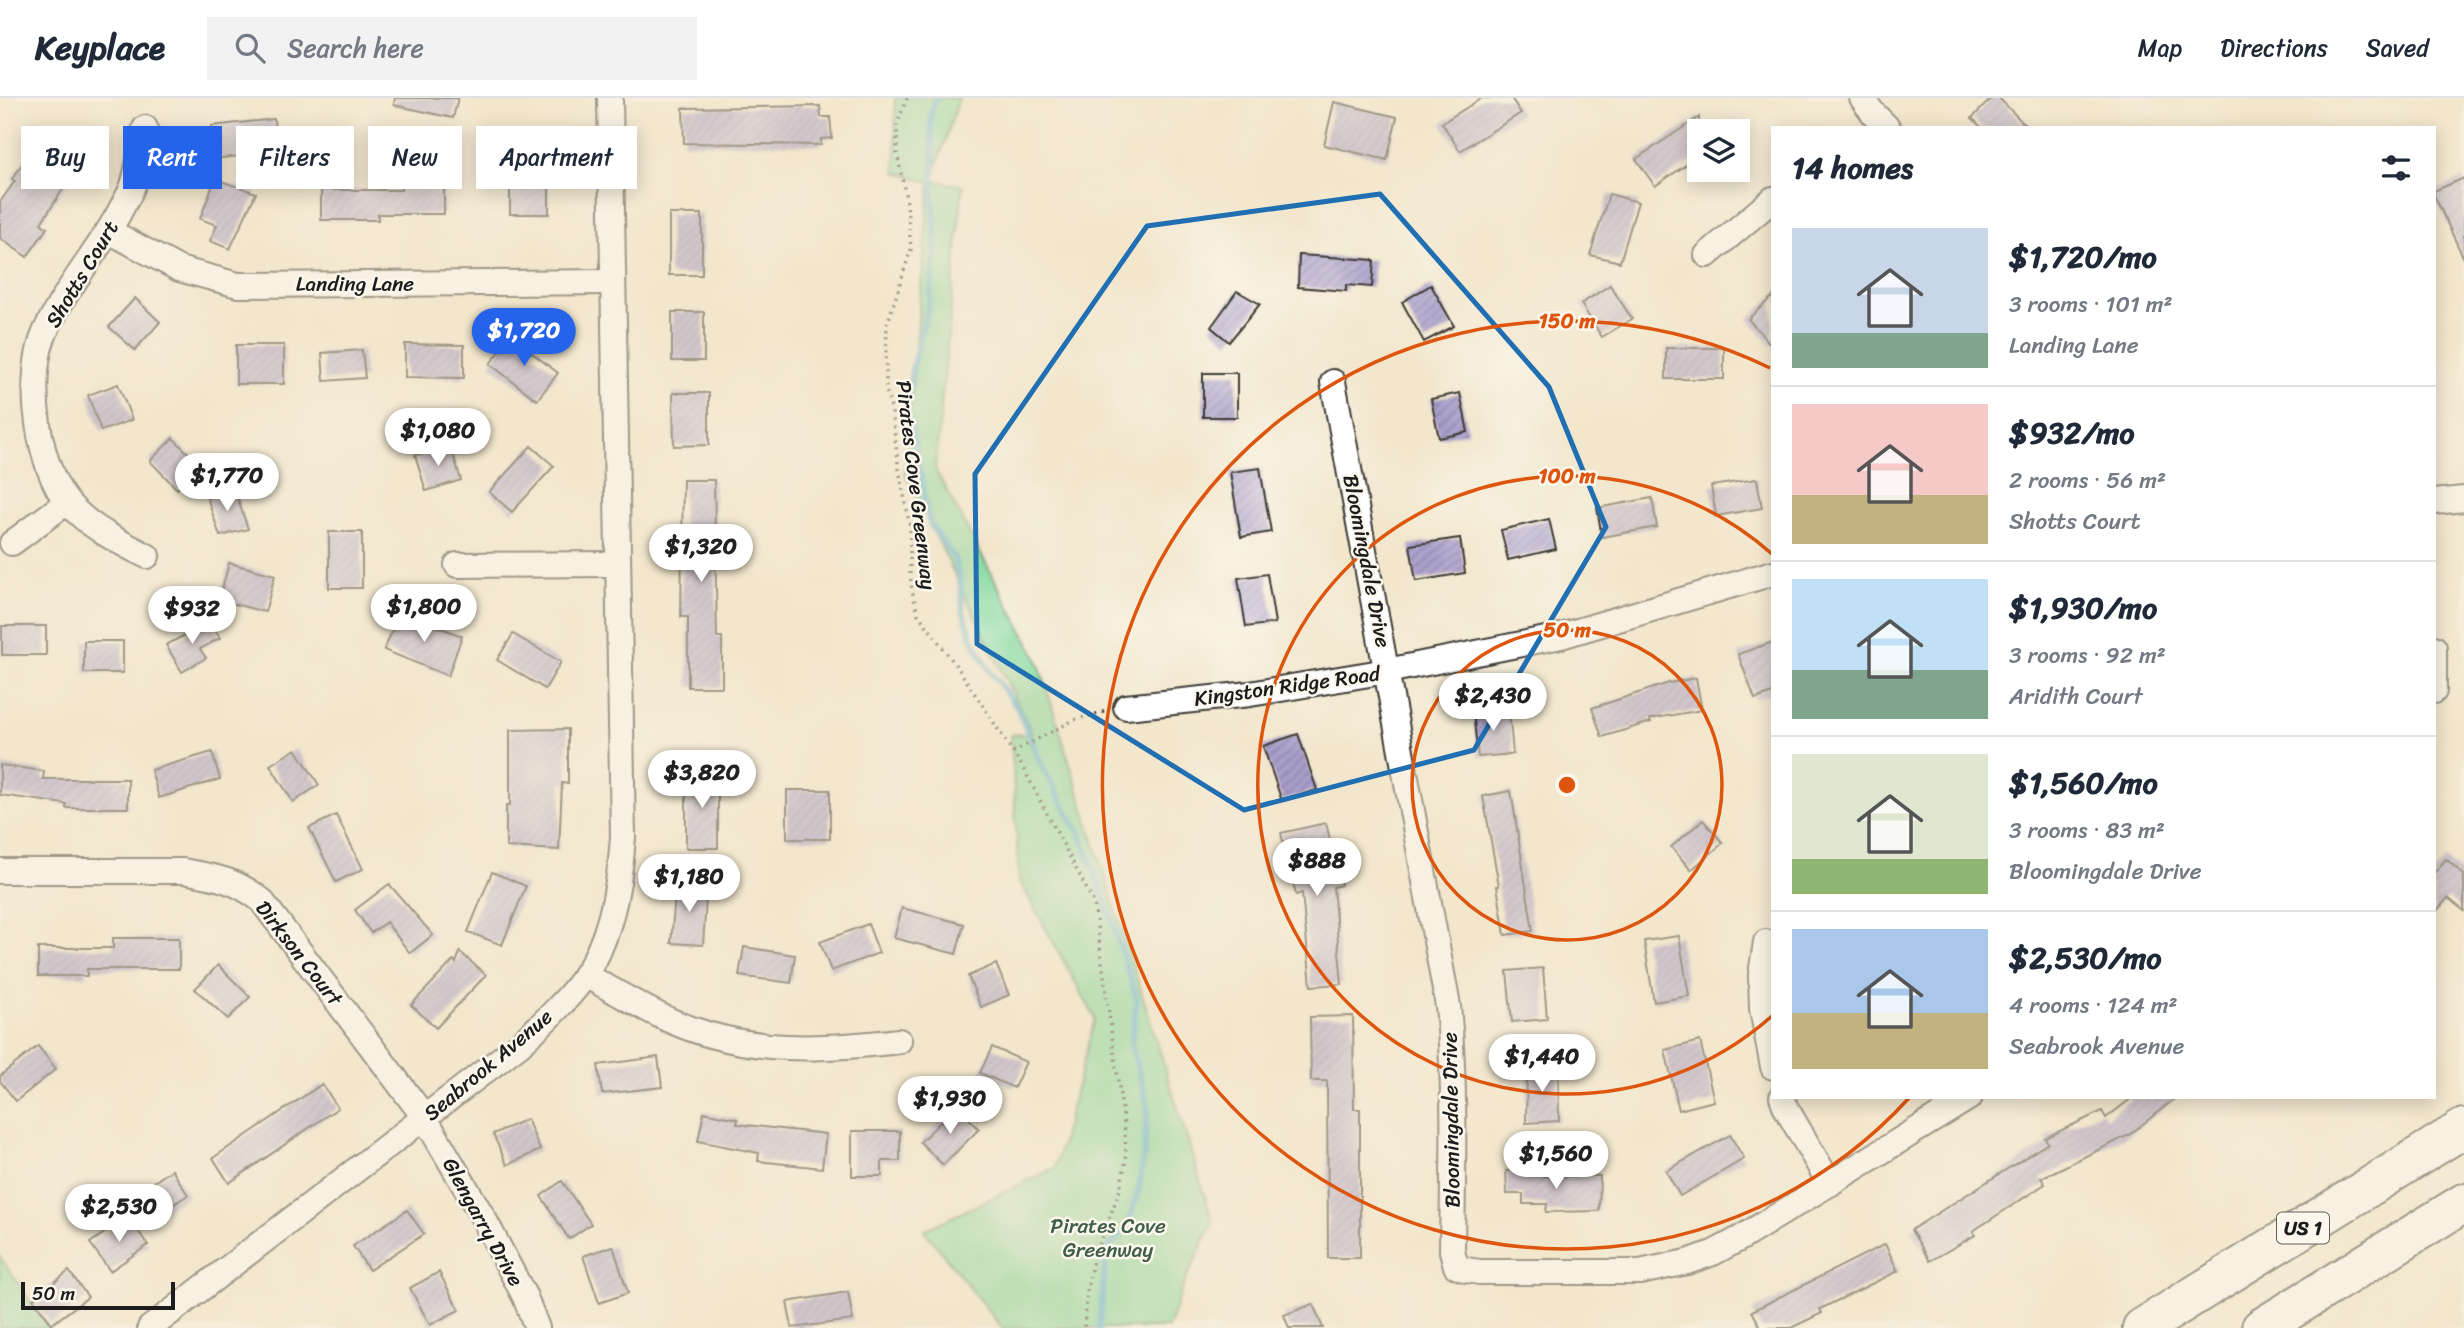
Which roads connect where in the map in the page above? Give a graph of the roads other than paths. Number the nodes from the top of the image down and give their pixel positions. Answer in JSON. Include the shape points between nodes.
{"nodes":[{"id":1,"x":610,"y":98,"type":"edge"},
{"id":2,"x":131,"y":189,"type":"edge"},
{"id":3,"x":1771,"y":201,"type":"edge"},
{"id":4,"x":109,"y":231,"type":"junction"},
{"id":5,"x":1707,"y":255,"type":"dead end"},
{"id":6,"x":613,"y":282,"type":"junction"},
{"id":7,"x":1333,"y":382,"type":"dead end"},
{"id":8,"x":2464,"y":499,"type":"edge"},
{"id":9,"x":67,"y":502,"type":"junction"},
{"id":10,"x":2436,"y":502,"type":"edge"},
{"id":11,"x":12,"y":543,"type":"dead end"},
{"id":12,"x":147,"y":556,"type":"dead end"},
{"id":13,"x":617,"y":564,"type":"junction"},
{"id":14,"x":457,"y":565,"type":"dead end"},
{"id":15,"x":1771,"y":574,"type":"edge"},
{"id":16,"x":1387,"y":671,"type":"junction"},
{"id":17,"x":1126,"y":707,"type":"road end"},
{"id":18,"x":0,"y":871,"type":"edge"},
{"id":19,"x":1766,"y":942,"type":"dead end"},
{"id":20,"x":585,"y":975,"type":"junction"},
{"id":21,"x":900,"y":1041,"type":"dead end"},
{"id":22,"x":1771,"y":1056,"type":"edge"},
{"id":23,"x":1783,"y":1099,"type":"edge"},
{"id":24,"x":1967,"y":1099,"type":"edge"},
{"id":25,"x":425,"y":1118,"type":"junction"},
{"id":26,"x":2464,"y":1128,"type":"edge"},
{"id":27,"x":1830,"y":1184,"type":"junction"},
{"id":28,"x":2464,"y":1203,"type":"edge"},
{"id":29,"x":150,"y":1328,"type":"edge"},
{"id":30,"x":537,"y":1328,"type":"edge"},
{"id":31,"x":2142,"y":1328,"type":"edge"},
{"id":32,"x":2261,"y":1328,"type":"edge"}],
"edges":[{"from":1,"to":6,"type":"street","name":"Seabrook Avenue"},
{"from":2,"to":4,"type":"street","name":"Shotts Court"},
{"from":3,"to":5,"type":"street"},
{"from":4,"to":6,"type":"street","name":"Landing Lane","via":[[179,269],[237,285]]},
{"from":4,"to":9,"type":"street","name":"Shotts Court","via":[[54,316],[37,364],[38,426],[48,466]]},
{"from":6,"to":13,"type":"street","name":"Seabrook Avenue"},
{"from":7,"to":16,"type":"street","name":"Bloomingdale Drive"},
{"from":8,"to":10,"type":"street"},
{"from":9,"to":11,"type":"street"},
{"from":9,"to":12,"type":"street","name":"Shotts Court","via":[[94,526]]},
{"from":13,"to":14,"type":"street"},
{"from":13,"to":20,"type":"street","name":"Seabrook Avenue","via":[[621,866],[604,936]]},
{"from":15,"to":16,"type":"street","name":"Kingston Ridge Road","via":[[1561,636]]},
{"from":16,"to":17,"type":"street","name":"Kingston Ridge Road","via":[[1250,694]]},
{"from":16,"to":27,"type":"street","name":"Bloomingdale Drive","via":[[1449,1016],[1455,1125],[1452,1251],[1456,1266],[1493,1272],[1668,1268],[1713,1253]]},
{"from":18,"to":25,"type":"street","name":"Dirkson Court","via":[[183,871],[241,885],[261,900]]},
{"from":19,"to":22,"type":"street","via":[[1762,1009]]},
{"from":20,"to":21,"type":"street","via":[[676,1023],[727,1039],[798,1049]]},
{"from":20,"to":25,"type":"street","name":"Seabrook Avenue","via":[[520,1044]]},
{"from":23,"to":27,"type":"street"},
{"from":24,"to":27,"type":"street","name":"Bloomingdale Drive"},
{"from":25,"to":29,"type":"street","name":"Seabrook Avenue"},
{"from":25,"to":30,"type":"street","name":"Glengarry Drive","via":[[484,1219]]},
{"from":26,"to":31,"type":"highway","number":"US 1"},
{"from":28,"to":32,"type":"highway"}]}
